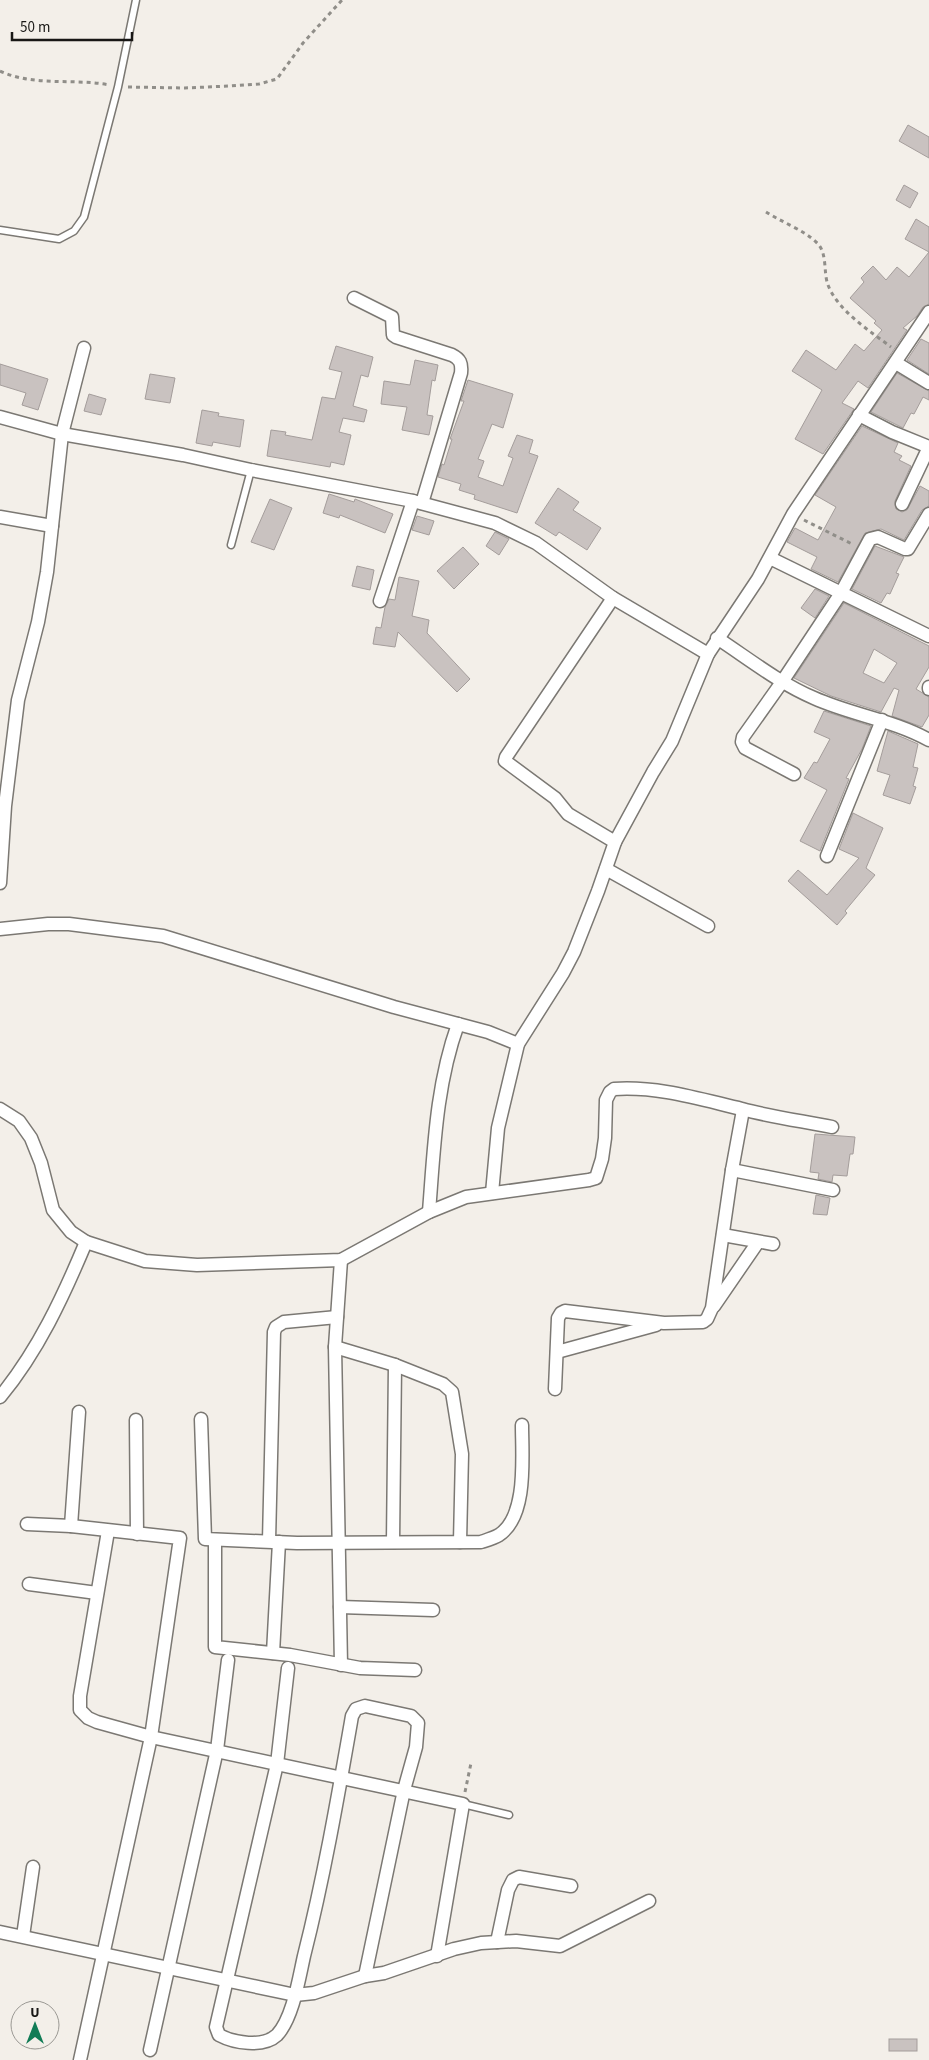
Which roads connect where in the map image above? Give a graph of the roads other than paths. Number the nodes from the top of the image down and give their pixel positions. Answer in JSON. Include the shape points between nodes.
{"nodes":[{"id":1,"x":136,"y":0,"type":"edge"},
{"id":2,"x":0,"y":230,"type":"edge"},
{"id":3,"x":354,"y":298,"type":"dead end"},
{"id":4,"x":929,"y":312,"type":"edge"},
{"id":5,"x":84,"y":348,"type":"dead end"},
{"id":6,"x":898,"y":359,"type":"junction"},
{"id":7,"x":929,"y":383,"type":"edge"},
{"id":8,"x":859,"y":414,"type":"junction"},
{"id":9,"x":0,"y":417,"type":"edge"},
{"id":10,"x":62,"y":434,"type":"junction"},
{"id":11,"x":929,"y":447,"type":"edge"},
{"id":12,"x":251,"y":470,"type":"junction"},
{"id":13,"x":418,"y":502,"type":"junction"},
{"id":14,"x":902,"y":504,"type":"dead end"},
{"id":15,"x":929,"y":514,"type":"edge"},
{"id":16,"x":0,"y":517,"type":"edge"},
{"id":17,"x":52,"y":526,"type":"junction"},
{"id":18,"x":231,"y":545,"type":"dead end"},
{"id":19,"x":770,"y":558,"type":"junction"},
{"id":20,"x":840,"y":593,"type":"junction"},
{"id":21,"x":613,"y":598,"type":"junction"},
{"id":22,"x":380,"y":601,"type":"dead end"},
{"id":23,"x":929,"y":636,"type":"edge"},
{"id":24,"x":717,"y":638,"type":"junction"},
{"id":25,"x":708,"y":654,"type":"junction"},
{"id":26,"x":782,"y":682,"type":"junction"},
{"id":27,"x":882,"y":720,"type":"junction"},
{"id":28,"x":928,"y":736,"type":"edge"},
{"id":29,"x":794,"y":774,"type":"dead end"},
{"id":30,"x":615,"y":842,"type":"junction"},
{"id":31,"x":827,"y":856,"type":"dead end"},
{"id":32,"x":606,"y":869,"type":"junction"},
{"id":33,"x":0,"y":883,"type":"edge"},
{"id":34,"x":708,"y":926,"type":"dead end"},
{"id":35,"x":0,"y":929,"type":"edge"},
{"id":36,"x":458,"y":1024,"type":"junction"},
{"id":37,"x":518,"y":1044,"type":"junction"},
{"id":38,"x":0,"y":1109,"type":"edge"},
{"id":39,"x":743,"y":1110,"type":"junction"},
{"id":40,"x":832,"y":1127,"type":"dead end"},
{"id":41,"x":732,"y":1170,"type":"junction"},
{"id":42,"x":833,"y":1190,"type":"dead end"},
{"id":43,"x":492,"y":1193,"type":"junction"},
{"id":44,"x":429,"y":1212,"type":"junction"},
{"id":45,"x":723,"y":1236,"type":"junction"},
{"id":46,"x":86,"y":1242,"type":"junction"},
{"id":47,"x":758,"y":1242,"type":"junction"},
{"id":48,"x":773,"y":1244,"type":"dead end"},
{"id":49,"x":340,"y":1260,"type":"junction"},
{"id":50,"x":712,"y":1308,"type":"junction"},
{"id":51,"x":337,"y":1317,"type":"junction"},
{"id":52,"x":664,"y":1323,"type":"junction"},
{"id":53,"x":335,"y":1347,"type":"junction"},
{"id":54,"x":557,"y":1352,"type":"junction"},
{"id":55,"x":395,"y":1365,"type":"junction"},
{"id":56,"x":555,"y":1389,"type":"dead end"},
{"id":57,"x":0,"y":1397,"type":"edge"},
{"id":58,"x":79,"y":1412,"type":"dead end"},
{"id":59,"x":201,"y":1419,"type":"dead end"},
{"id":60,"x":136,"y":1420,"type":"dead end"},
{"id":61,"x":522,"y":1425,"type":"dead end"},
{"id":62,"x":27,"y":1524,"type":"dead end"},
{"id":63,"x":71,"y":1526,"type":"junction"},
{"id":64,"x":108,"y":1531,"type":"junction"},
{"id":65,"x":137,"y":1534,"type":"junction"},
{"id":66,"x":215,"y":1540,"type":"junction"},
{"id":67,"x":274,"y":1542,"type":"junction"},
{"id":68,"x":392,"y":1542,"type":"junction"},
{"id":69,"x":460,"y":1542,"type":"junction"},
{"id":70,"x":340,"y":1543,"type":"junction"},
{"id":71,"x":29,"y":1584,"type":"dead end"},
{"id":72,"x":97,"y":1593,"type":"junction"},
{"id":73,"x":340,"y":1607,"type":"junction"},
{"id":74,"x":432,"y":1610,"type":"dead end"},
{"id":75,"x":274,"y":1653,"type":"junction"},
{"id":76,"x":228,"y":1660,"type":"dead end"},
{"id":77,"x":340,"y":1666,"type":"junction"},
{"id":78,"x":288,"y":1668,"type":"dead end"},
{"id":79,"x":415,"y":1670,"type":"dead end"},
{"id":80,"x":151,"y":1737,"type":"junction"},
{"id":81,"x":217,"y":1750,"type":"junction"},
{"id":82,"x":277,"y":1764,"type":"junction"},
{"id":83,"x":342,"y":1778,"type":"junction"},
{"id":84,"x":404,"y":1790,"type":"junction"},
{"id":85,"x":463,"y":1804,"type":"junction"},
{"id":86,"x":509,"y":1815,"type":"dead end"},
{"id":87,"x":32,"y":1866,"type":"dead end"},
{"id":88,"x":571,"y":1886,"type":"dead end"},
{"id":89,"x":649,"y":1901,"type":"dead end"},
{"id":90,"x":0,"y":1932,"type":"edge"},
{"id":91,"x":24,"y":1936,"type":"junction"},
{"id":92,"x":497,"y":1942,"type":"junction"},
{"id":93,"x":104,"y":1954,"type":"junction"},
{"id":94,"x":436,"y":1956,"type":"junction"},
{"id":95,"x":169,"y":1968,"type":"junction"},
{"id":96,"x":365,"y":1976,"type":"junction"},
{"id":97,"x":227,"y":1980,"type":"junction"},
{"id":98,"x":295,"y":1995,"type":"junction"},
{"id":99,"x":150,"y":2050,"type":"dead end"},
{"id":100,"x":80,"y":2060,"type":"edge"}],
"edges":[{"from":1,"to":2,"type":"lane","via":[[118,87],[84,217],[74,231],[59,239]]},
{"from":3,"to":13,"type":"street","via":[[392,316],[393,335],[396,337],[458,358],[462,364]]},
{"from":4,"to":6,"type":"street"},
{"from":5,"to":10,"type":"street"},
{"from":6,"to":7,"type":"street"},
{"from":6,"to":8,"type":"street"},
{"from":8,"to":11,"type":"street"},
{"from":8,"to":19,"type":"street","via":[[792,514]]},
{"from":9,"to":10,"type":"street"},
{"from":10,"to":12,"type":"street","via":[[183,454]]},
{"from":10,"to":17,"type":"street"},
{"from":11,"to":14,"type":"street"},
{"from":12,"to":13,"type":"street"},
{"from":12,"to":18,"type":"lane"},
{"from":13,"to":21,"type":"street","via":[[513,530]]},
{"from":13,"to":22,"type":"street"},
{"from":15,"to":20,"type":"street","via":[[908,549],[878,537],[870,538]]},
{"from":16,"to":17,"type":"street"},
{"from":17,"to":33,"type":"street","via":[[38,622],[18,700],[5,806]]},
{"from":19,"to":20,"type":"street"},
{"from":19,"to":24,"type":"street"},
{"from":20,"to":23,"type":"street"},
{"from":20,"to":26,"type":"street"},
{"from":21,"to":25,"type":"street"},
{"from":21,"to":30,"type":"street","via":[[505,761],[555,798],[568,814]]},
{"from":24,"to":25,"type":"street"},
{"from":24,"to":26,"type":"street"},
{"from":25,"to":30,"type":"street","via":[[672,741]]},
{"from":26,"to":27,"type":"street","via":[[816,699]]},
{"from":26,"to":29,"type":"street","via":[[742,742],[745,748]]},
{"from":27,"to":28,"type":"street"},
{"from":27,"to":31,"type":"street"},
{"from":30,"to":32,"type":"street"},
{"from":32,"to":34,"type":"street"},
{"from":32,"to":37,"type":"street","via":[[574,952]]},
{"from":35,"to":36,"type":"street","via":[[68,924],[163,936]]},
{"from":36,"to":37,"type":"street"},
{"from":36,"to":44,"type":"street","via":[[439,1097]]},
{"from":37,"to":43,"type":"street","via":[[498,1128]]},
{"from":38,"to":46,"type":"street","via":[[19,1121],[31,1138],[53,1210],[71,1232]]},
{"from":39,"to":40,"type":"street"},
{"from":39,"to":41,"type":"street"},
{"from":39,"to":43,"type":"street","via":[[656,1089],[614,1089],[606,1100],[605,1138],[596,1178]]},
{"from":41,"to":42,"type":"street"},
{"from":41,"to":45,"type":"street"},
{"from":43,"to":44,"type":"street","via":[[466,1197]]},
{"from":44,"to":49,"type":"street"},
{"from":45,"to":47,"type":"street"},
{"from":45,"to":50,"type":"street"},
{"from":46,"to":49,"type":"street","via":[[145,1261],[197,1265]]},
{"from":46,"to":57,"type":"street","via":[[32,1352]]},
{"from":47,"to":48,"type":"street"},
{"from":47,"to":50,"type":"street"},
{"from":49,"to":51,"type":"street"},
{"from":50,"to":52,"type":"street","via":[[706,1321]]},
{"from":51,"to":53,"type":"street"},
{"from":51,"to":67,"type":"street","via":[[284,1322],[274,1332]]},
{"from":52,"to":54,"type":"street"},
{"from":52,"to":54,"type":"street","via":[[564,1311],[558,1318]]},
{"from":53,"to":55,"type":"street"},
{"from":53,"to":70,"type":"street"},
{"from":54,"to":56,"type":"street"},
{"from":55,"to":68,"type":"street"},
{"from":55,"to":69,"type":"street","via":[[443,1384],[452,1392],[462,1454]]},
{"from":58,"to":63,"type":"street"},
{"from":59,"to":66,"type":"street","via":[[205,1538]]},
{"from":60,"to":65,"type":"street"},
{"from":61,"to":69,"type":"street","via":[[522,1474],[517,1510],[499,1535],[481,1542]]},
{"from":62,"to":63,"type":"street"},
{"from":63,"to":64,"type":"street"},
{"from":64,"to":65,"type":"street"},
{"from":64,"to":72,"type":"street"},
{"from":65,"to":80,"type":"street","via":[[180,1538]]},
{"from":66,"to":67,"type":"street"},
{"from":66,"to":75,"type":"street","via":[[215,1647]]},
{"from":67,"to":70,"type":"street"},
{"from":67,"to":75,"type":"street"},
{"from":68,"to":69,"type":"street"},
{"from":68,"to":70,"type":"street"},
{"from":70,"to":73,"type":"street"},
{"from":71,"to":72,"type":"street"},
{"from":72,"to":80,"type":"street","via":[[80,1710],[97,1722]]},
{"from":73,"to":74,"type":"street"},
{"from":73,"to":77,"type":"street"},
{"from":75,"to":77,"type":"street"},
{"from":76,"to":81,"type":"street"},
{"from":77,"to":79,"type":"street"},
{"from":78,"to":82,"type":"street"},
{"from":80,"to":81,"type":"street"},
{"from":80,"to":93,"type":"street"},
{"from":81,"to":82,"type":"street"},
{"from":81,"to":95,"type":"street"},
{"from":82,"to":83,"type":"street"},
{"from":82,"to":97,"type":"street"},
{"from":83,"to":84,"type":"street"},
{"from":83,"to":84,"type":"street","via":[[352,1716],[356,1709],[365,1706],[410,1716],[418,1724],[416,1747]]},
{"from":83,"to":98,"type":"street"},
{"from":84,"to":85,"type":"street"},
{"from":84,"to":96,"type":"street"},
{"from":85,"to":86,"type":"lane"},
{"from":85,"to":94,"type":"street"},
{"from":87,"to":91,"type":"street"},
{"from":88,"to":92,"type":"street","via":[[519,1877],[513,1880]]},
{"from":89,"to":92,"type":"street","via":[[560,1946]]},
{"from":90,"to":91,"type":"street"},
{"from":91,"to":93,"type":"street"},
{"from":92,"to":94,"type":"street","via":[[480,1942]]},
{"from":93,"to":95,"type":"street"},
{"from":93,"to":100,"type":"street"},
{"from":94,"to":96,"type":"street"},
{"from":95,"to":97,"type":"street"},
{"from":95,"to":99,"type":"street"},
{"from":96,"to":98,"type":"street","via":[[314,1993]]},
{"from":97,"to":98,"type":"street"},
{"from":97,"to":98,"type":"street","via":[[216,2027],[219,2035],[226,2039],[259,2042],[271,2039],[278,2034]]}]}
